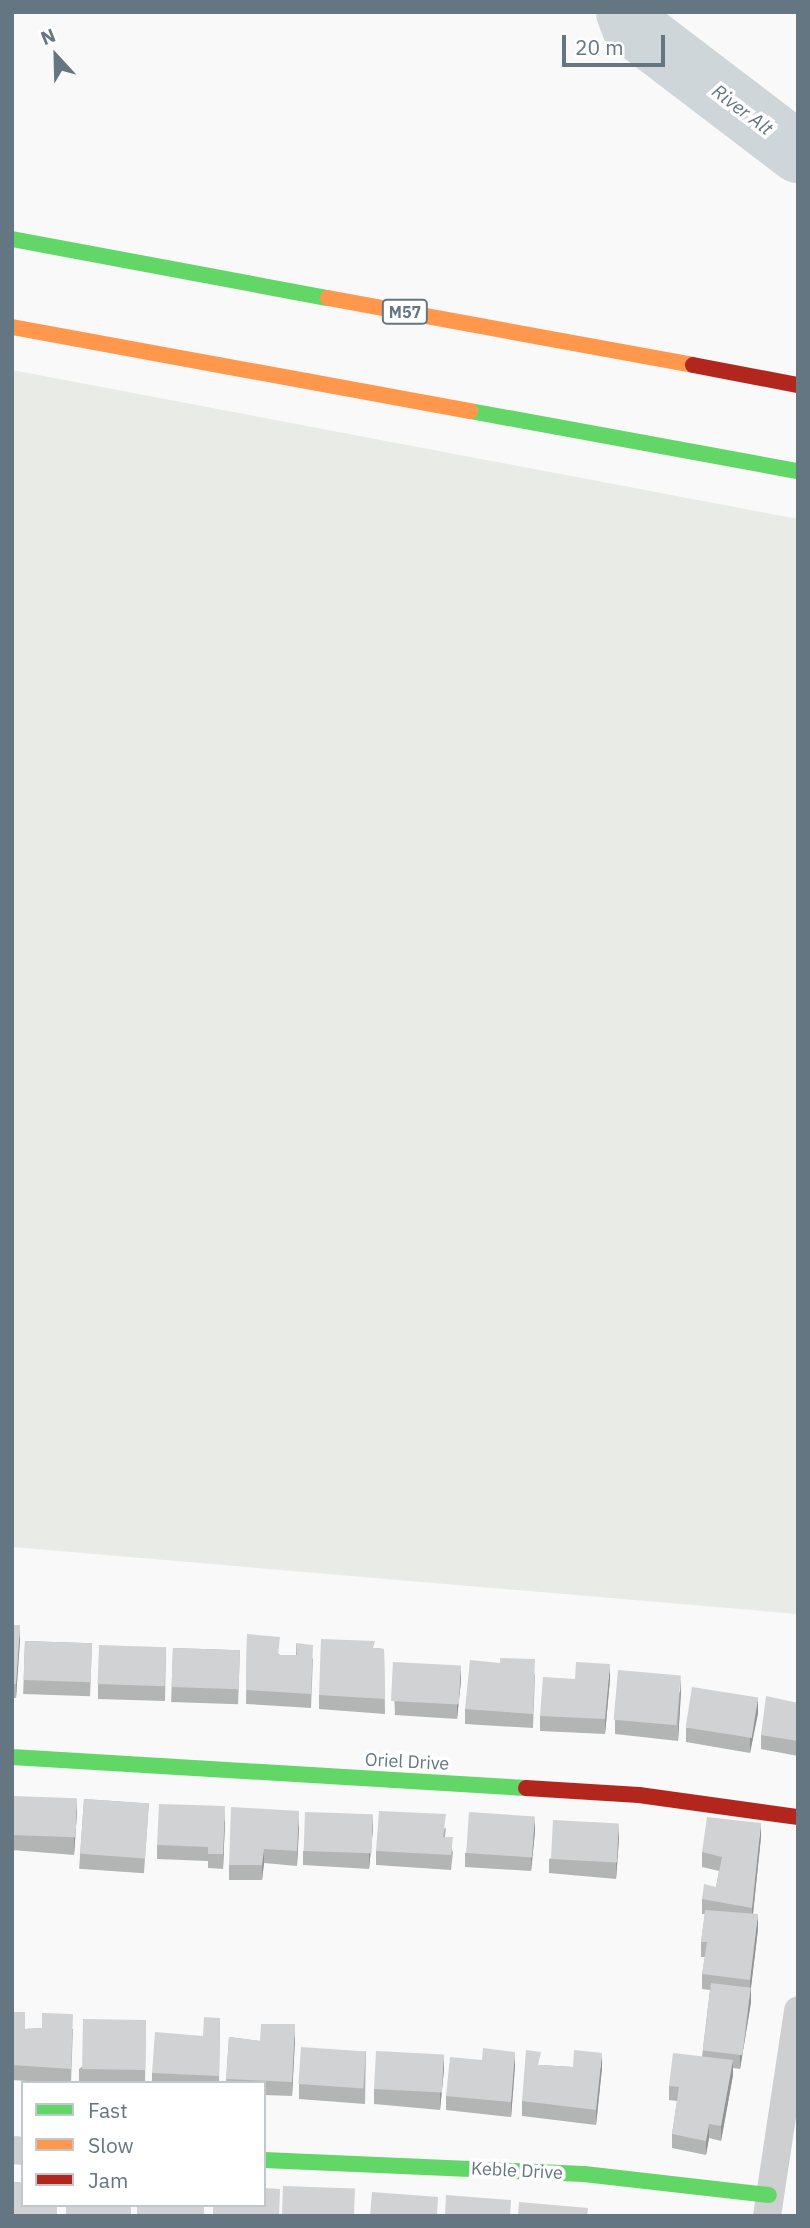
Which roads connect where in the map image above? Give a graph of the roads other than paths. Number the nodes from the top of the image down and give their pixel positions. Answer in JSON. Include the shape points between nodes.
{"nodes":[{"id":1,"x":12,"y":239,"type":"edge"},
{"id":2,"x":12,"y":327,"type":"edge"},
{"id":3,"x":798,"y":384,"type":"edge"},
{"id":4,"x":798,"y":471,"type":"edge"},
{"id":5,"x":12,"y":1757,"type":"edge"},
{"id":6,"x":798,"y":1817,"type":"edge"},
{"id":7,"x":798,"y":2010,"type":"edge"},
{"id":8,"x":266,"y":2160,"type":"edge"},
{"id":9,"x":768,"y":2205,"type":"edge"}],
"edges":[{"from":1,"to":3,"type":"main road","number":"M57"},
{"from":2,"to":4,"type":"main road"},
{"from":5,"to":6,"type":"main road","name":"Oriel Drive","via":[[639,1795]]},
{"from":7,"to":9,"type":"street"},
{"from":8,"to":9,"type":"main road","name":"Keble Drive","via":[[584,2174]]}]}
